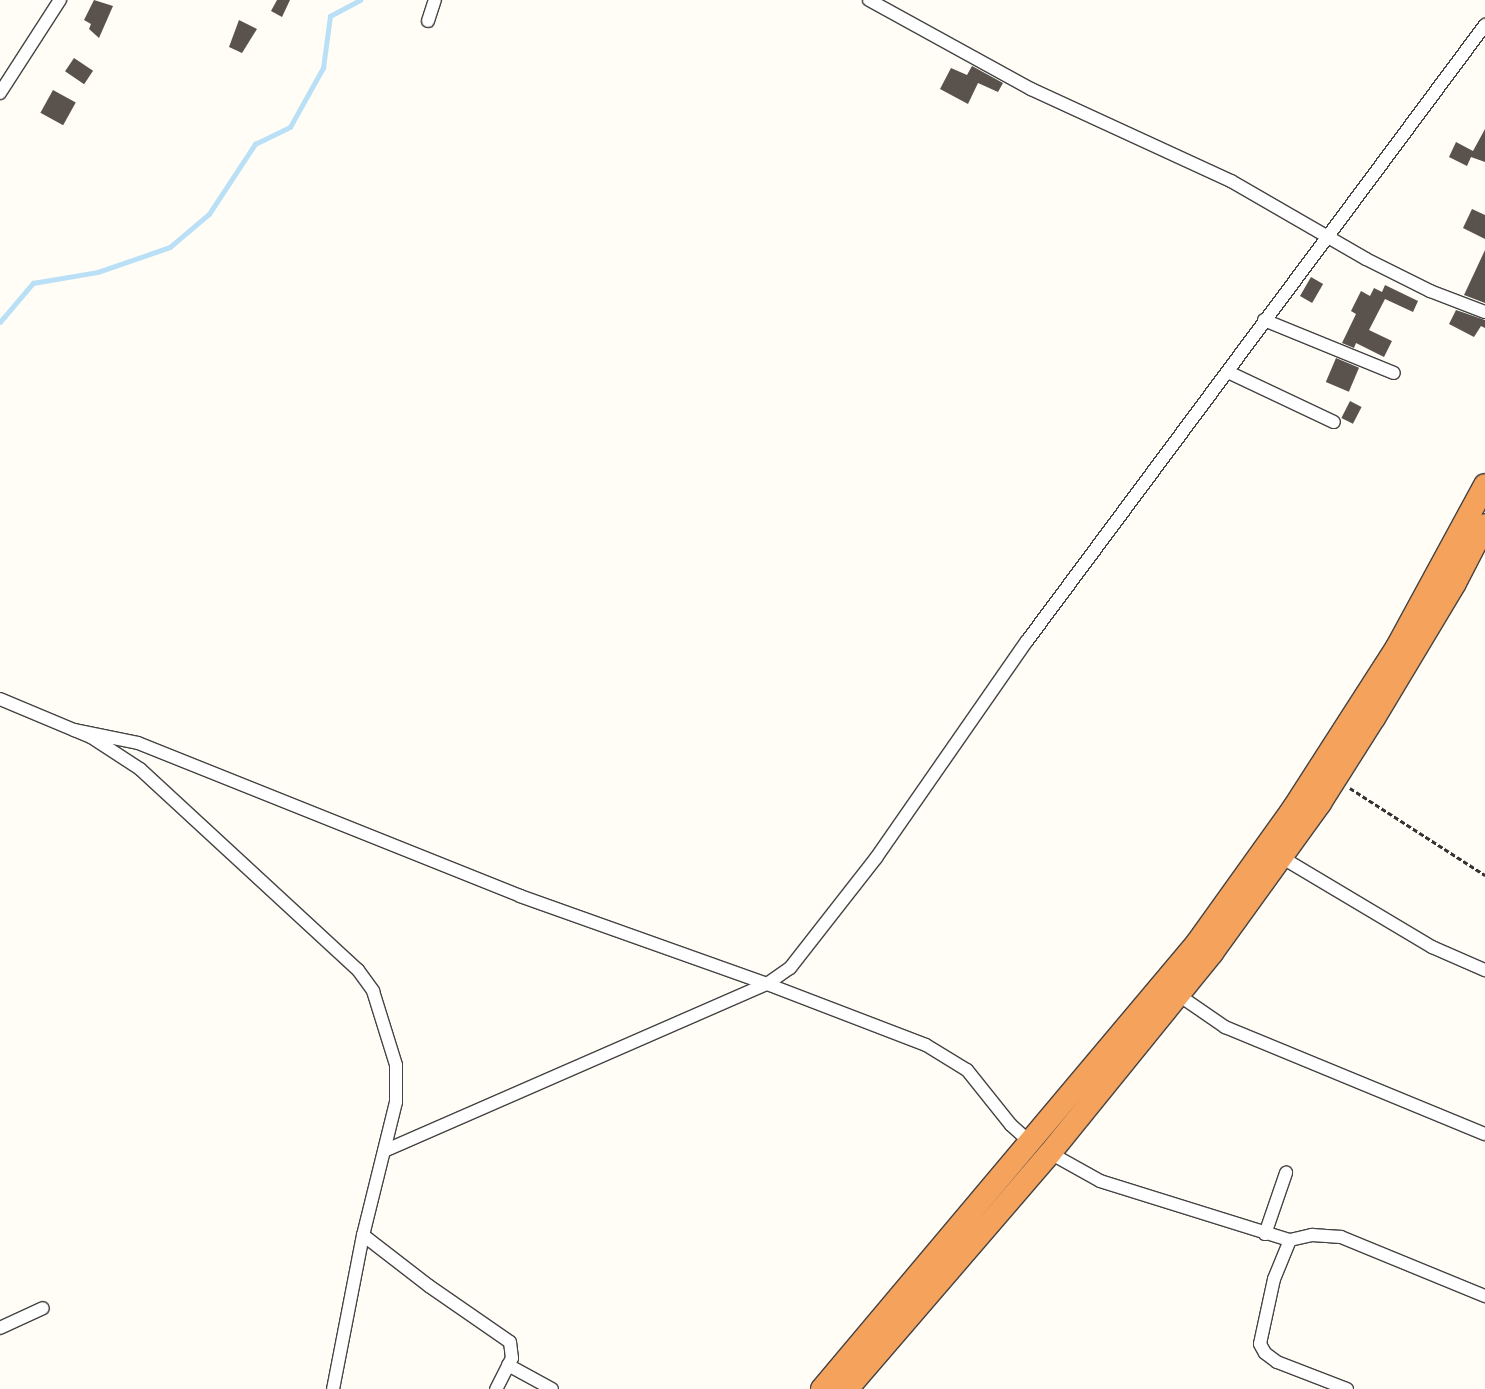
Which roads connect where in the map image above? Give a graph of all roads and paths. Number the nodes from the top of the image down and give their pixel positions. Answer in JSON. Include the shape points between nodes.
{"nodes":[{"id":1,"x":60,"y":0,"type":"edge"},
{"id":2,"x":435,"y":0,"type":"edge"},
{"id":3,"x":869,"y":0,"type":"edge"},
{"id":4,"x":428,"y":21,"type":"dead end"},
{"id":5,"x":1485,"y":24,"type":"edge"},
{"id":6,"x":0,"y":93,"type":"edge"},
{"id":7,"x":1327,"y":238,"type":"junction"},
{"id":8,"x":1485,"y":312,"type":"edge"},
{"id":9,"x":1264,"y":320,"type":"junction"},
{"id":10,"x":1228,"y":372,"type":"junction"},
{"id":11,"x":1394,"y":373,"type":"dead end"},
{"id":12,"x":1334,"y":422,"type":"dead end"},
{"id":13,"x":1485,"y":485,"type":"edge"},
{"id":14,"x":1485,"y":525,"type":"edge"},
{"id":15,"x":0,"y":700,"type":"edge"},
{"id":16,"x":74,"y":730,"type":"junction"},
{"id":17,"x":1335,"y":778,"type":"junction"},
{"id":18,"x":1281,"y":857,"type":"junction"},
{"id":19,"x":1485,"y":875,"type":"edge"},
{"id":20,"x":1485,"y":970,"type":"edge"},
{"id":21,"x":767,"y":984,"type":"junction"},
{"id":22,"x":1180,"y":996,"type":"junction"},
{"id":23,"x":1485,"y":1134,"type":"edge"},
{"id":24,"x":1044,"y":1143,"type":"junction"},
{"id":25,"x":384,"y":1151,"type":"junction"},
{"id":26,"x":1286,"y":1173,"type":"dead end"},
{"id":27,"x":1265,"y":1234,"type":"junction"},
{"id":28,"x":363,"y":1235,"type":"junction"},
{"id":29,"x":1290,"y":1240,"type":"junction"},
{"id":30,"x":1485,"y":1296,"type":"edge"},
{"id":31,"x":43,"y":1308,"type":"dead end"},
{"id":32,"x":0,"y":1328,"type":"edge"},
{"id":33,"x":508,"y":1365,"type":"junction"},
{"id":34,"x":333,"y":1389,"type":"edge"},
{"id":35,"x":496,"y":1389,"type":"edge"},
{"id":36,"x":552,"y":1389,"type":"edge"},
{"id":37,"x":822,"y":1389,"type":"edge"},
{"id":38,"x":847,"y":1389,"type":"edge"},
{"id":39,"x":1347,"y":1389,"type":"edge"}],
"edges":[{"from":1,"to":6,"type":"street"},
{"from":2,"to":4,"type":"street"},
{"from":3,"to":7,"type":"street","via":[[1031,89],[1231,181]]},
{"from":5,"to":7,"type":"street"},
{"from":7,"to":8,"type":"street","via":[[1430,291]]},
{"from":7,"to":9,"type":"street"},
{"from":9,"to":10,"type":"street"},
{"from":9,"to":11,"type":"street"},
{"from":10,"to":12,"type":"street"},
{"from":10,"to":21,"type":"street","via":[[1027,641],[835,912],[790,968]]},
{"from":13,"to":24,"type":"highway","via":[[1397,646],[1293,809],[1197,943]]},
{"from":14,"to":17,"type":"highway","via":[[1445,600]]},
{"from":15,"to":16,"type":"street"},
{"from":16,"to":21,"type":"street","via":[[138,744],[520,896]]},
{"from":16,"to":25,"type":"street","via":[[107,746],[140,769],[366,980],[378,1002],[396,1065],[396,1102]]},
{"from":17,"to":18,"type":"highway"},
{"from":17,"to":19,"type":"path"},
{"from":18,"to":20,"type":"street","via":[[1432,947]]},
{"from":18,"to":22,"type":"highway"},
{"from":21,"to":24,"type":"street","via":[[896,1032],[956,1061],[976,1080],[1017,1132]]},
{"from":21,"to":25,"type":"street"},
{"from":22,"to":23,"type":"street","via":[[1225,1027]]},
{"from":22,"to":24,"type":"highway"},
{"from":24,"to":27,"type":"street","via":[[1100,1181]]},
{"from":24,"to":37,"type":"highway"},
{"from":24,"to":38,"type":"highway"},
{"from":25,"to":28,"type":"street"},
{"from":26,"to":27,"type":"street"},
{"from":27,"to":29,"type":"street"},
{"from":28,"to":33,"type":"street","via":[[510,1342],[512,1352]]},
{"from":28,"to":34,"type":"street"},
{"from":29,"to":30,"type":"street","via":[[1312,1235],[1341,1237]]},
{"from":29,"to":39,"type":"street","via":[[1274,1278],[1260,1344],[1265,1353],[1277,1362]]},
{"from":31,"to":32,"type":"street"},
{"from":33,"to":35,"type":"street"},
{"from":33,"to":36,"type":"street"}]}
